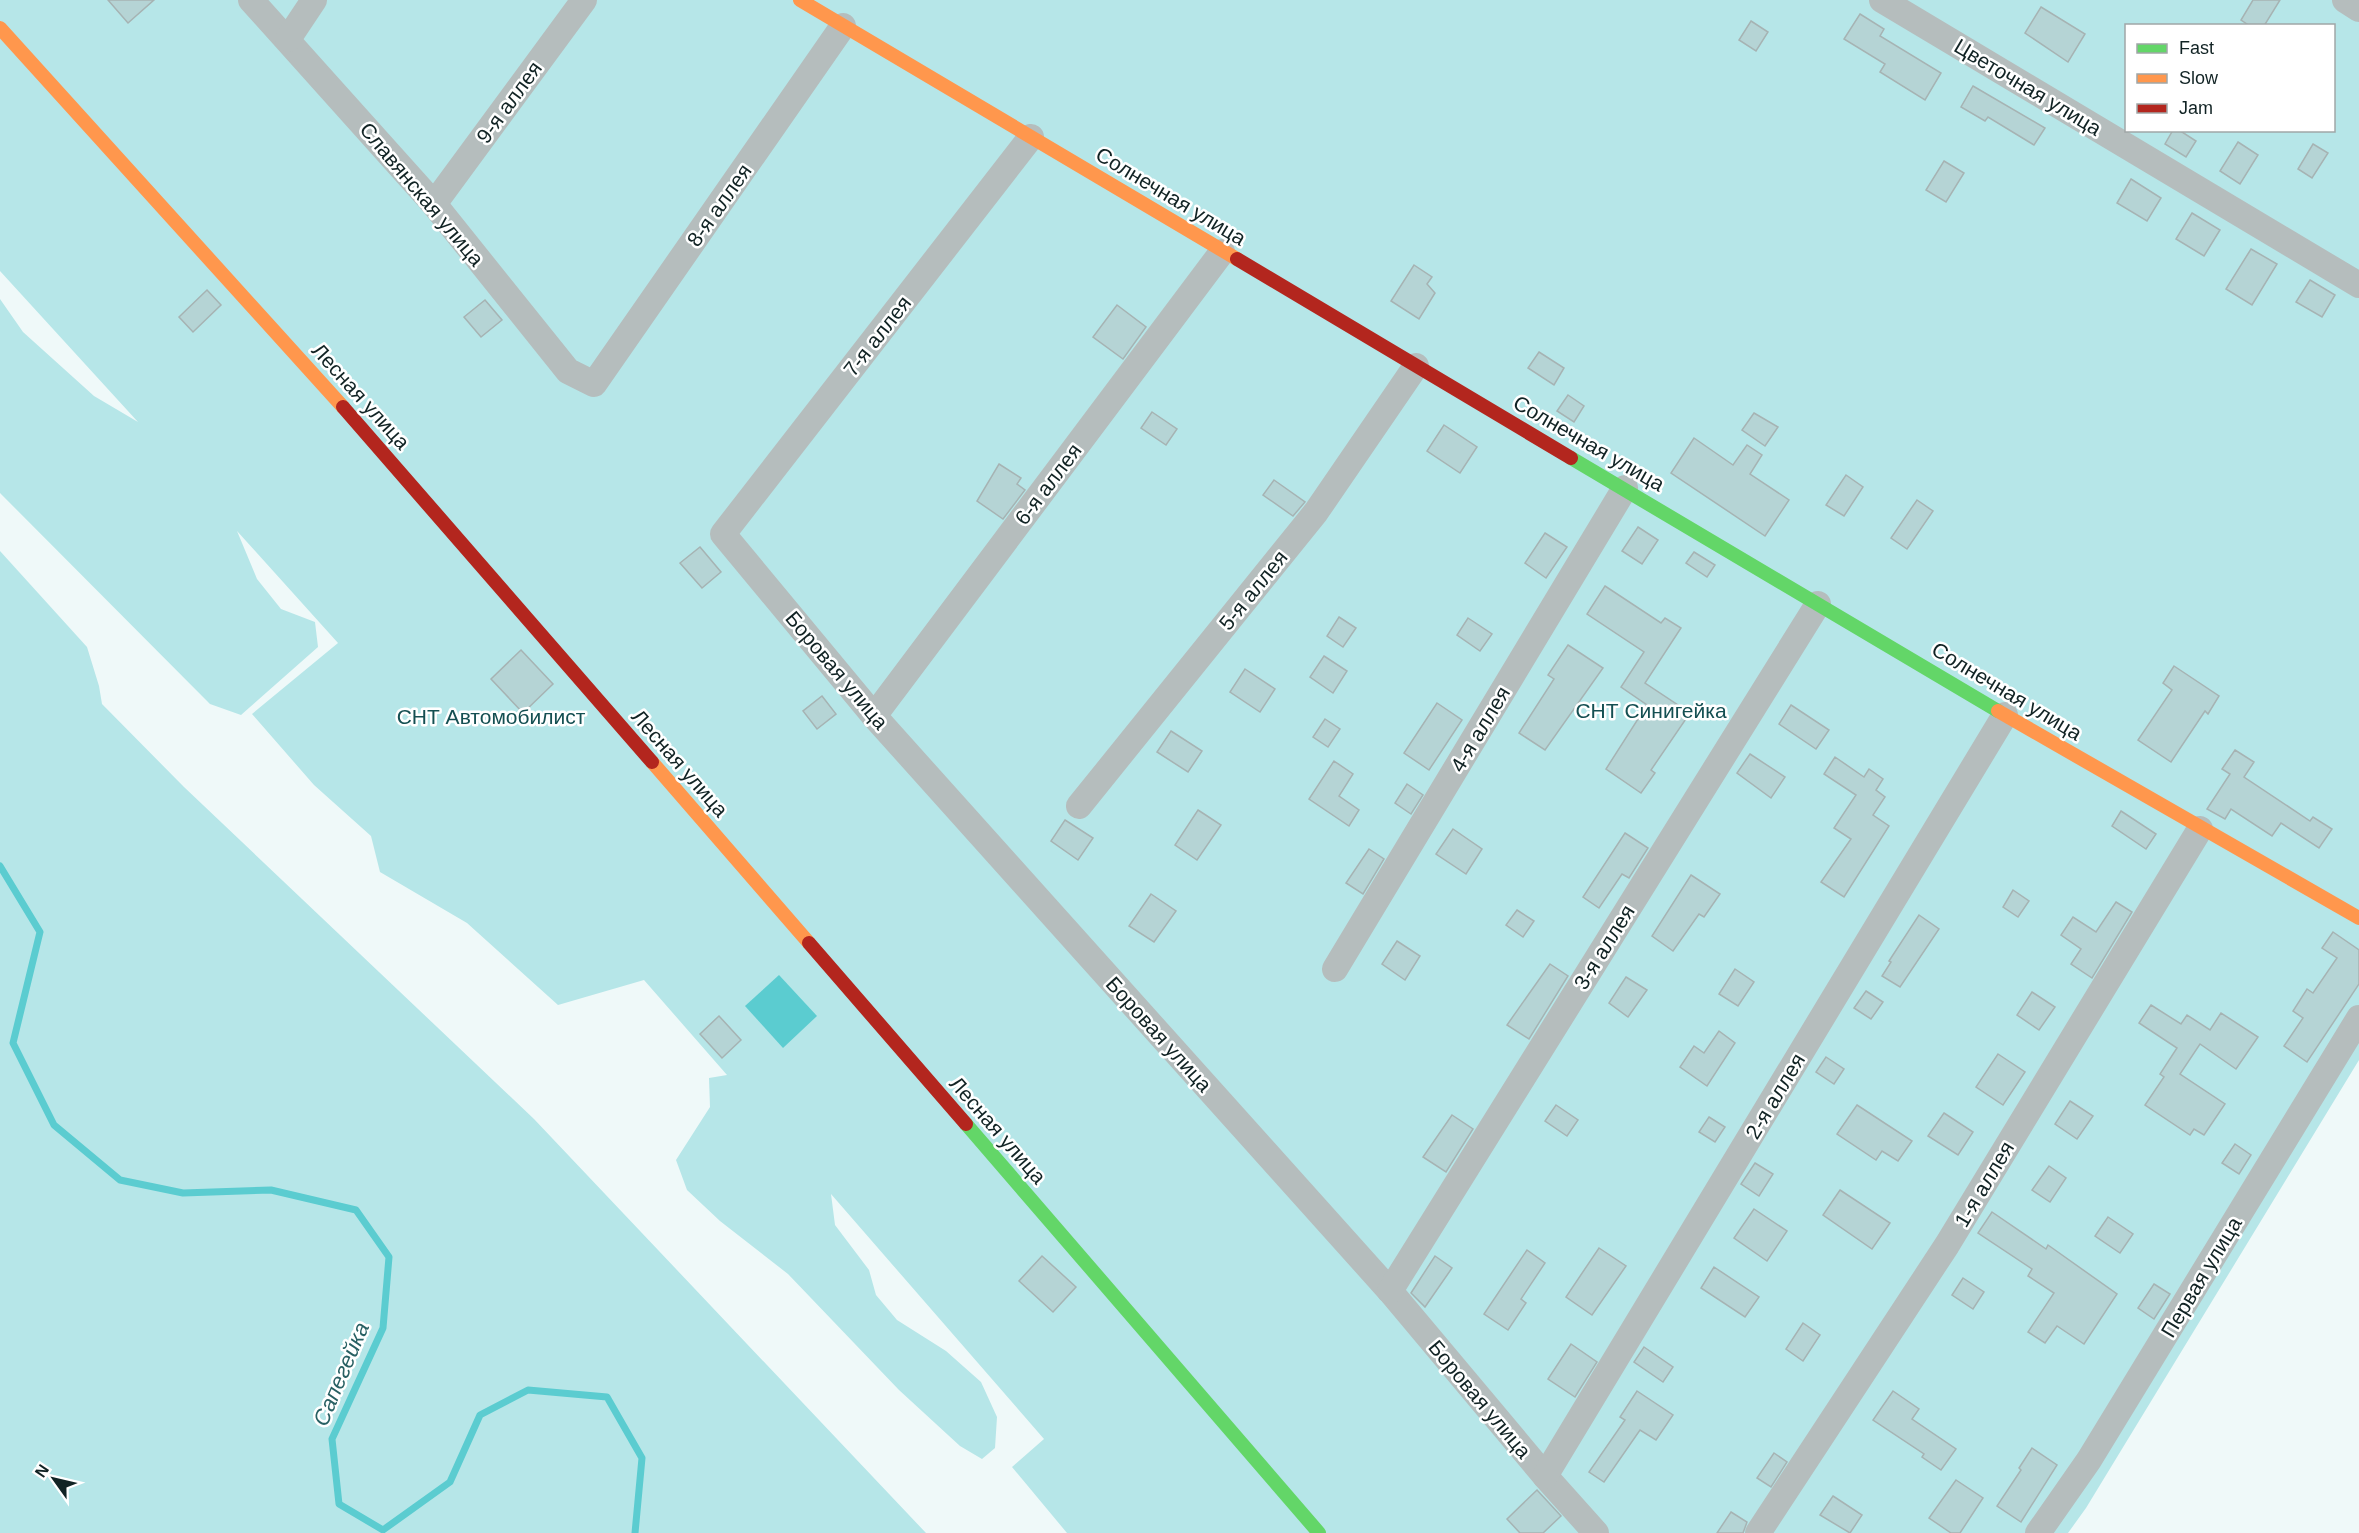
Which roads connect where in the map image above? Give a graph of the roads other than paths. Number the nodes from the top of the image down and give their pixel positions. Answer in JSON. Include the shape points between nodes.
{"nodes":[{"id":1,"x":251,"y":0,"type":"edge"},
{"id":2,"x":314,"y":0,"type":"edge"},
{"id":3,"x":584,"y":0,"type":"edge"},
{"id":4,"x":800,"y":0,"type":"edge"},
{"id":5,"x":1882,"y":0,"type":"edge"},
{"id":6,"x":2345,"y":0,"type":"edge"},
{"id":7,"x":2359,"y":9,"type":"edge"},
{"id":8,"x":843,"y":26,"type":"junction"},
{"id":9,"x":0,"y":28,"type":"edge"},
{"id":10,"x":288,"y":39,"type":"junction"},
{"id":11,"x":1031,"y":137,"type":"junction"},
{"id":12,"x":434,"y":204,"type":"junction"},
{"id":13,"x":1222,"y":252,"type":"junction"},
{"id":14,"x":2359,"y":285,"type":"edge"},
{"id":15,"x":1416,"y":366,"type":"junction"},
{"id":16,"x":594,"y":384,"type":"joint"},
{"id":17,"x":1625,"y":488,"type":"junction"},
{"id":18,"x":723,"y":534,"type":"joint"},
{"id":19,"x":1818,"y":604,"type":"junction"},
{"id":20,"x":874,"y":716,"type":"junction"},
{"id":21,"x":2005,"y":716,"type":"junction"},
{"id":22,"x":1079,"y":806,"type":"dead end"},
{"id":23,"x":2200,"y":829,"type":"junction"},
{"id":24,"x":2359,"y":918,"type":"edge"},
{"id":25,"x":1335,"y":969,"type":"dead end"},
{"id":26,"x":2359,"y":1018,"type":"edge"},
{"id":27,"x":1390,"y":1291,"type":"junction"},
{"id":28,"x":1545,"y":1476,"type":"junction"},
{"id":29,"x":1319,"y":1533,"type":"edge"},
{"id":30,"x":1596,"y":1533,"type":"edge"},
{"id":31,"x":1758,"y":1533,"type":"edge"},
{"id":32,"x":2038,"y":1533,"type":"edge"}],
"edges":[{"from":1,"to":10,"type":"street","name":"Славянская улица"},
{"from":2,"to":10,"type":"street"},
{"from":3,"to":12,"type":"street","name":"9-я аллея"},
{"from":4,"to":8,"type":"street","name":"Солнечная улица"},
{"from":5,"to":14,"type":"street","name":"Цветочная улица"},
{"from":6,"to":7,"type":"street"},
{"from":8,"to":11,"type":"street","name":"Солнечная улица"},
{"from":8,"to":16,"type":"street","name":"8-я аллея"},
{"from":9,"to":29,"type":"street","name":"Лесная улица","via":[[394,463]]},
{"from":10,"to":12,"type":"street","name":"Славянская улица"},
{"from":11,"to":13,"type":"street","name":"Солнечная улица"},
{"from":11,"to":18,"type":"street","name":"7-я аллея"},
{"from":12,"to":16,"type":"street","name":"Славянская улица","via":[[568,370]]},
{"from":13,"to":15,"type":"street","name":"Солнечная улица"},
{"from":13,"to":20,"type":"street","name":"6-я аллея"},
{"from":15,"to":17,"type":"street","name":"Солнечная улица"},
{"from":15,"to":22,"type":"street","name":"5-я аллея","via":[[1316,512]]},
{"from":17,"to":19,"type":"street","name":"Солнечная улица"},
{"from":17,"to":25,"type":"street","name":"4-я аллея"},
{"from":18,"to":20,"type":"street","name":"Боровая улица"},
{"from":19,"to":21,"type":"street","name":"Солнечная улица"},
{"from":19,"to":27,"type":"street","name":"3-я аллея"},
{"from":20,"to":27,"type":"street","name":"Боровая улица"},
{"from":21,"to":23,"type":"street","name":"Солнечная улица"},
{"from":21,"to":28,"type":"street","name":"2-я аллея"},
{"from":23,"to":24,"type":"street","name":"Солнечная улица"},
{"from":23,"to":31,"type":"street","name":"1-я аллея","via":[[1947,1245]]},
{"from":26,"to":32,"type":"street","name":"Первая улица","via":[[2089,1460]]},
{"from":27,"to":28,"type":"street","name":"Боровая улица"},
{"from":28,"to":30,"type":"street","name":"Боровая улица"}]}
